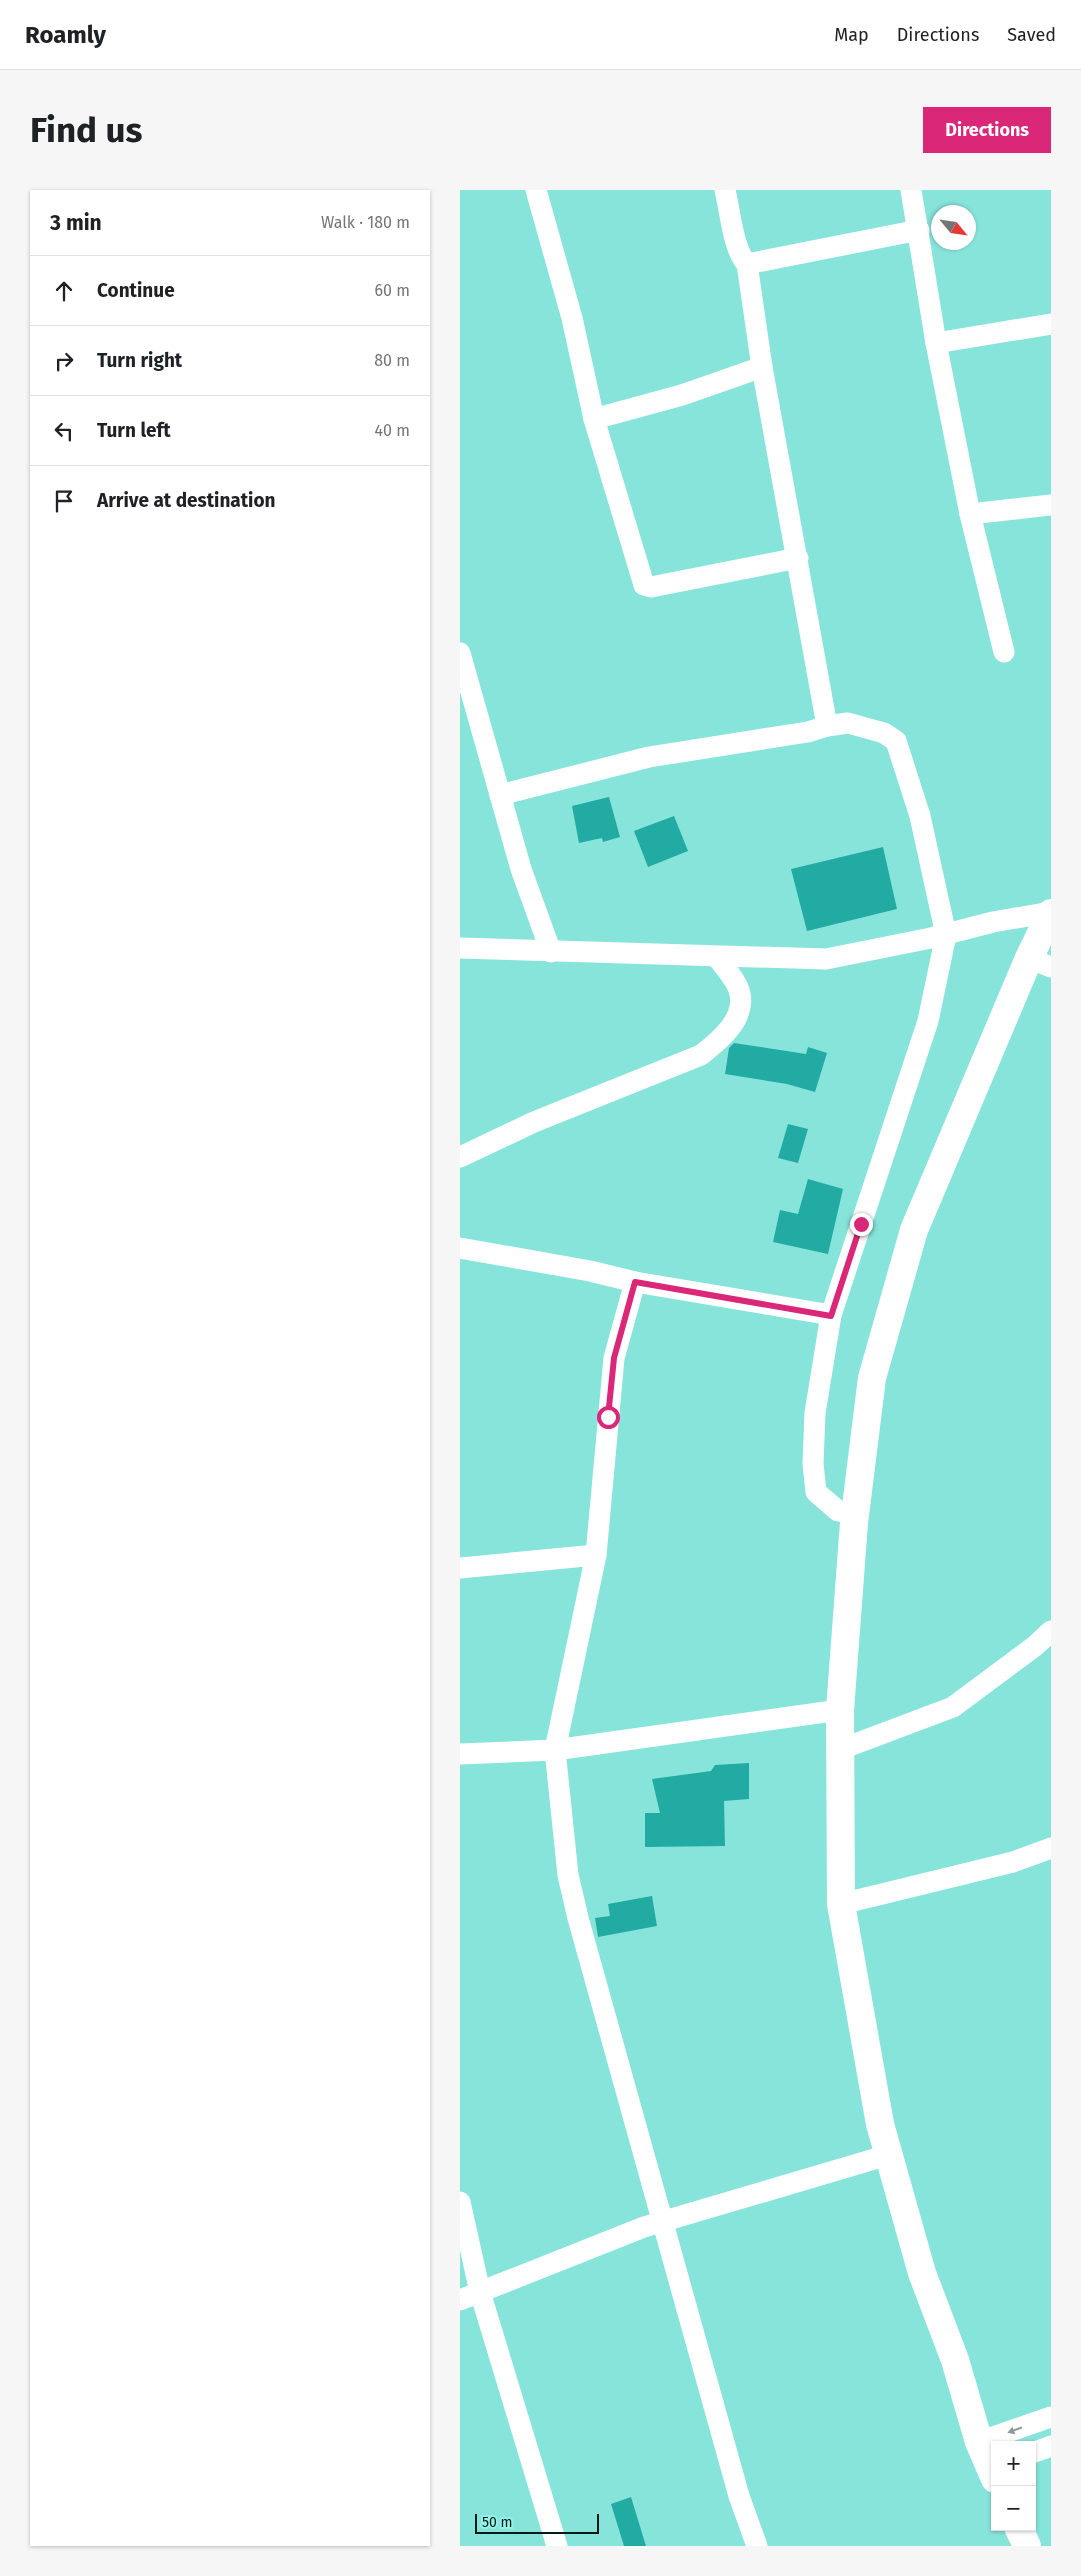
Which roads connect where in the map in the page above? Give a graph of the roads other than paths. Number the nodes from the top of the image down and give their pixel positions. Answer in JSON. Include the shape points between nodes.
{"nodes":[{"id":1,"x":536,"y":190,"type":"edge"},
{"id":2,"x":725,"y":190,"type":"edge"},
{"id":3,"x":911,"y":190,"type":"edge"},
{"id":4,"x":919,"y":230,"type":"junction"},
{"id":5,"x":747,"y":264,"type":"junction"},
{"id":6,"x":1051,"y":324,"type":"edge"},
{"id":7,"x":936,"y":343,"type":"junction"},
{"id":8,"x":762,"y":367,"type":"junction"},
{"id":9,"x":594,"y":418,"type":"junction"},
{"id":10,"x":1051,"y":506,"type":"edge"},
{"id":11,"x":970,"y":514,"type":"junction"},
{"id":12,"x":798,"y":558,"type":"junction"},
{"id":13,"x":1004,"y":652,"type":"dead end"},
{"id":14,"x":460,"y":653,"type":"edge"},
{"id":15,"x":827,"y":726,"type":"junction"},
{"id":16,"x":500,"y":794,"type":"junction"},
{"id":17,"x":1051,"y":913,"type":"edge"},
{"id":18,"x":946,"y":935,"type":"junction"},
{"id":19,"x":460,"y":948,"type":"edge"},
{"id":20,"x":551,"y":952,"type":"junction"},
{"id":21,"x":717,"y":957,"type":"junction"},
{"id":22,"x":1040,"y":962,"type":"edge"},
{"id":23,"x":460,"y":1157,"type":"edge"},
{"id":24,"x":460,"y":1248,"type":"edge"},
{"id":25,"x":635,"y":1282,"type":"junction"},
{"id":26,"x":831,"y":1316,"type":"junction"},
{"id":27,"x":855,"y":1512,"type":"junction"},
{"id":28,"x":596,"y":1555,"type":"junction"},
{"id":29,"x":460,"y":1568,"type":"edge"},
{"id":30,"x":1051,"y":1631,"type":"edge"},
{"id":31,"x":840,"y":1710,"type":"junction"},
{"id":32,"x":555,"y":1750,"type":"junction"},
{"id":33,"x":839,"y":1750,"type":"junction"},
{"id":34,"x":460,"y":1754,"type":"edge"},
{"id":35,"x":1051,"y":1848,"type":"edge"},
{"id":36,"x":841,"y":1904,"type":"junction"},
{"id":37,"x":888,"y":2155,"type":"junction"},
{"id":38,"x":460,"y":2202,"type":"edge"},
{"id":39,"x":662,"y":2221,"type":"junction"},
{"id":40,"x":480,"y":2292,"type":"junction"},
{"id":41,"x":460,"y":2300,"type":"edge"},
{"id":42,"x":1051,"y":2417,"type":"edge"},
{"id":43,"x":979,"y":2442,"type":"junction"},
{"id":44,"x":1051,"y":2446,"type":"edge"},
{"id":45,"x":1036,"y":2452,"type":"edge"},
{"id":46,"x":991,"y":2468,"type":"edge"},
{"id":47,"x":1020,"y":2531,"type":"edge"},
{"id":48,"x":557,"y":2546,"type":"edge"},
{"id":49,"x":757,"y":2546,"type":"edge"},
{"id":50,"x":1027,"y":2546,"type":"edge"}],
"edges":[{"from":1,"to":9,"type":"street","via":[[572,318]]},
{"from":2,"to":5,"type":"street","via":[[741,258]]},
{"from":3,"to":4,"type":"street"},
{"from":4,"to":5,"type":"street"},
{"from":4,"to":7,"type":"street"},
{"from":5,"to":8,"type":"street"},
{"from":6,"to":7,"type":"street"},
{"from":7,"to":11,"type":"street"},
{"from":8,"to":9,"type":"street","via":[[682,395]]},
{"from":8,"to":12,"type":"street"},
{"from":9,"to":12,"type":"street","via":[[644,585],[651,587]]},
{"from":10,"to":11,"type":"street"},
{"from":11,"to":13,"type":"street"},
{"from":12,"to":15,"type":"street"},
{"from":14,"to":16,"type":"street"},
{"from":15,"to":16,"type":"street","via":[[808,732],[649,757]]},
{"from":15,"to":18,"type":"street","via":[[848,723],[884,733],[896,742],[920,816]]},
{"from":16,"to":20,"type":"street","via":[[521,869]]},
{"from":17,"to":18,"type":"street","via":[[993,922]]},
{"from":17,"to":22,"type":"main road"},
{"from":18,"to":21,"type":"street","via":[[826,959]]},
{"from":18,"to":26,"type":"street","via":[[928,1021]]},
{"from":19,"to":20,"type":"street"},
{"from":20,"to":21,"type":"street"},
{"from":21,"to":23,"type":"street","via":[[739,991],[740,1005],[724,1037],[701,1055],[534,1122]]},
{"from":22,"to":27,"type":"main road","via":[[914,1230],[872,1378]]},
{"from":24,"to":25,"type":"street","via":[[590,1270]]},
{"from":25,"to":26,"type":"street"},
{"from":25,"to":28,"type":"street","via":[[614,1358]]},
{"from":26,"to":27,"type":"street","via":[[815,1413],[813,1464],[816,1492],[838,1511]]},
{"from":27,"to":31,"type":"main road"},
{"from":28,"to":29,"type":"street"},
{"from":28,"to":32,"type":"street"},
{"from":30,"to":33,"type":"street","via":[[954,1706]]},
{"from":31,"to":32,"type":"street"},
{"from":31,"to":33,"type":"main road"},
{"from":32,"to":34,"type":"street"},
{"from":32,"to":39,"type":"street","via":[[568,1875]]},
{"from":33,"to":36,"type":"main road"},
{"from":35,"to":36,"type":"street","via":[[1014,1862]]},
{"from":36,"to":37,"type":"main road"},
{"from":37,"to":39,"type":"street"},
{"from":37,"to":43,"type":"main road","via":[[922,2274],[955,2360]]},
{"from":38,"to":40,"type":"street"},
{"from":39,"to":40,"type":"street"},
{"from":39,"to":49,"type":"street","via":[[739,2496]]},
{"from":40,"to":41,"type":"street"},
{"from":40,"to":48,"type":"street"},
{"from":42,"to":43,"type":"street","one_way":true},
{"from":43,"to":46,"type":"main road"},
{"from":44,"to":45,"type":"street"},
{"from":47,"to":50,"type":"main road"}]}
